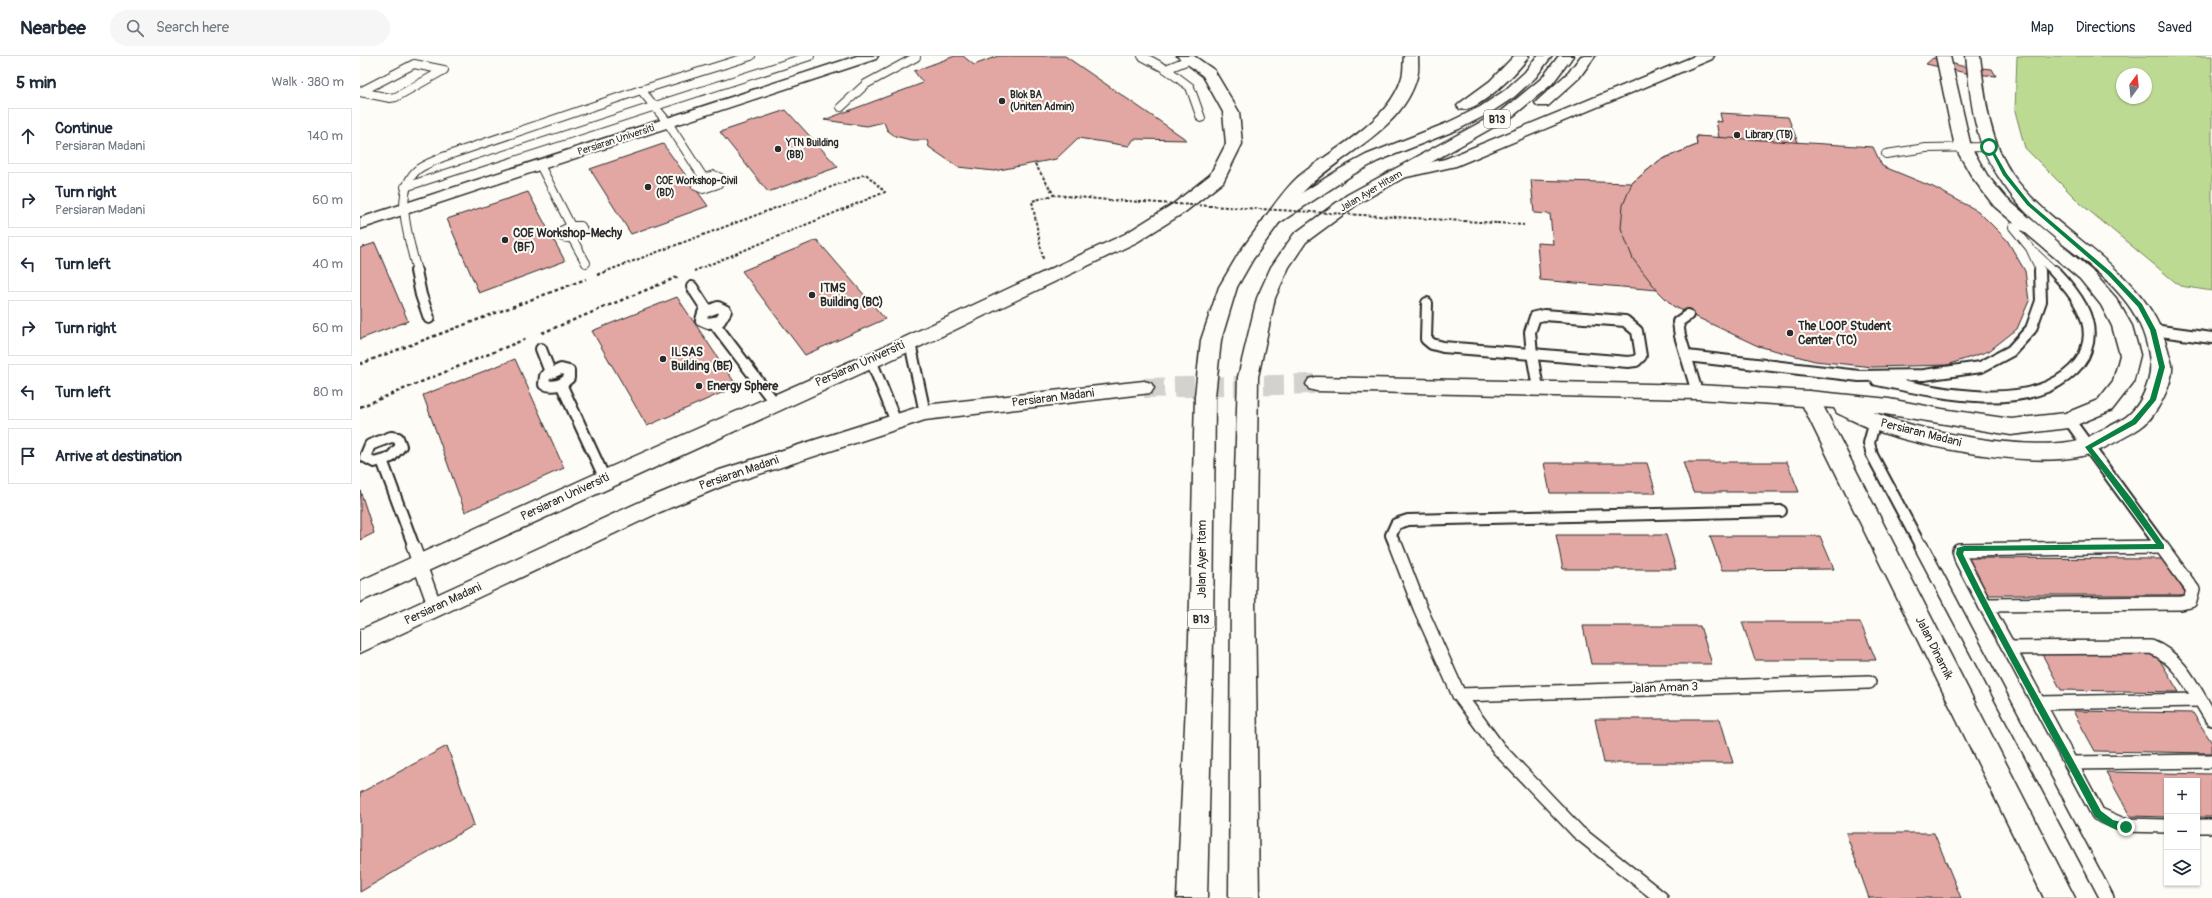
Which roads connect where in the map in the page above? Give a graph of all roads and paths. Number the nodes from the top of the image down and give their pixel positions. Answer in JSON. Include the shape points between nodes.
{"nodes":[{"id":1,"x":751,"y":56,"type":"edge"},
{"id":2,"x":810,"y":56,"type":"edge"},
{"id":3,"x":871,"y":56,"type":"edge"},
{"id":4,"x":917,"y":56,"type":"edge"},
{"id":5,"x":1142,"y":56,"type":"edge"},
{"id":6,"x":1411,"y":56,"type":"edge"},
{"id":7,"x":1522,"y":56,"type":"edge"},
{"id":8,"x":1545,"y":56,"type":"edge"},
{"id":9,"x":1588,"y":56,"type":"edge"},
{"id":10,"x":1707,"y":56,"type":"edge"},
{"id":11,"x":1943,"y":56,"type":"edge"},
{"id":12,"x":1973,"y":56,"type":"edge"},
{"id":13,"x":1188,"y":58,"type":"edge"},
{"id":14,"x":1564,"y":58,"type":"edge"},
{"id":15,"x":1166,"y":69,"type":"junction"},
{"id":16,"x":1947,"y":78,"type":"junction"},
{"id":17,"x":1976,"y":83,"type":"junction"},
{"id":18,"x":641,"y":90,"type":"junction"},
{"id":19,"x":360,"y":92,"type":"edge"},
{"id":20,"x":654,"y":106,"type":"junction"},
{"id":21,"x":840,"y":107,"type":"dead end"},
{"id":22,"x":1201,"y":118,"type":"dead end"},
{"id":23,"x":668,"y":123,"type":"junction"},
{"id":24,"x":1964,"y":147,"type":"junction"},
{"id":25,"x":1989,"y":147,"type":"junction"},
{"id":26,"x":1395,"y":149,"type":"junction"},
{"id":27,"x":1886,"y":154,"type":"dead end"},
{"id":28,"x":1419,"y":162,"type":"junction"},
{"id":29,"x":1035,"y":164,"type":"dead end"},
{"id":30,"x":540,"y":165,"type":"junction"},
{"id":31,"x":1398,"y":174,"type":"junction"},
{"id":32,"x":703,"y":177,"type":"dead end"},
{"id":33,"x":405,"y":187,"type":"junction"},
{"id":34,"x":1054,"y":195,"type":"junction"},
{"id":35,"x":404,"y":209,"type":"junction"},
{"id":36,"x":1273,"y":219,"type":"junction"},
{"id":37,"x":360,"y":224,"type":"edge"},
{"id":38,"x":2050,"y":224,"type":"junction"},
{"id":39,"x":1524,"y":225,"type":"dead end"},
{"id":40,"x":571,"y":226,"type":"junction"},
{"id":41,"x":2027,"y":226,"type":"junction"},
{"id":42,"x":572,"y":238,"type":"junction"},
{"id":43,"x":2030,"y":248,"type":"junction"},
{"id":44,"x":1043,"y":259,"type":"dead end"},
{"id":45,"x":586,"y":263,"type":"dead end"},
{"id":46,"x":693,"y":271,"type":"dead end"},
{"id":47,"x":685,"y":274,"type":"dead end"},
{"id":48,"x":692,"y":287,"type":"dead end"},
{"id":49,"x":1427,"y":303,"type":"dead end"},
{"id":50,"x":707,"y":310,"type":"junction"},
{"id":51,"x":1688,"y":315,"type":"dead end"},
{"id":52,"x":429,"y":318,"type":"dead end"},
{"id":53,"x":714,"y":323,"type":"junction"},
{"id":54,"x":2122,"y":326,"type":"junction"},
{"id":55,"x":2153,"y":330,"type":"junction"},
{"id":56,"x":538,"y":334,"type":"dead end"},
{"id":57,"x":530,"y":337,"type":"dead end"},
{"id":58,"x":2212,"y":338,"type":"edge"},
{"id":59,"x":910,"y":343,"type":"junction"},
{"id":60,"x":541,"y":349,"type":"dead end"},
{"id":61,"x":1532,"y":354,"type":"junction"},
{"id":62,"x":1687,"y":356,"type":"junction"},
{"id":63,"x":871,"y":360,"type":"junction"},
{"id":64,"x":360,"y":364,"type":"edge"},
{"id":65,"x":550,"y":372,"type":"junction"},
{"id":66,"x":1859,"y":376,"type":"junction"},
{"id":67,"x":561,"y":384,"type":"junction"},
{"id":68,"x":1316,"y":384,"type":"tunnel mouth"},
{"id":69,"x":1144,"y":388,"type":"tunnel mouth"},
{"id":70,"x":1538,"y":388,"type":"junction"},
{"id":71,"x":1697,"y":392,"type":"junction"},
{"id":72,"x":1818,"y":399,"type":"junction"},
{"id":73,"x":774,"y":402,"type":"junction"},
{"id":74,"x":360,"y":407,"type":"edge"},
{"id":75,"x":925,"y":413,"type":"junction"},
{"id":76,"x":2068,"y":420,"type":"junction"},
{"id":77,"x":1875,"y":421,"type":"junction"},
{"id":78,"x":896,"y":422,"type":"junction"},
{"id":79,"x":2088,"y":447,"type":"junction"},
{"id":80,"x":382,"y":460,"type":"dead end"},
{"id":81,"x":605,"y":479,"type":"junction"},
{"id":82,"x":1782,"y":511,"type":"dead end"},
{"id":83,"x":2161,"y":547,"type":"junction"},
{"id":84,"x":420,"y":564,"type":"junction"},
{"id":85,"x":360,"y":592,"type":"edge"},
{"id":86,"x":1985,"y":605,"type":"junction"},
{"id":87,"x":435,"y":607,"type":"junction"},
{"id":88,"x":360,"y":642,"type":"edge"},
{"id":89,"x":2009,"y":648,"type":"junction"},
{"id":90,"x":1869,"y":682,"type":"dead end"},
{"id":91,"x":1460,"y":695,"type":"junction"},
{"id":92,"x":2199,"y":700,"type":"junction"},
{"id":93,"x":2039,"y":703,"type":"junction"},
{"id":94,"x":2212,"y":719,"type":"edge"},
{"id":95,"x":2212,"y":762,"type":"edge"},
{"id":96,"x":2071,"y":764,"type":"junction"},
{"id":97,"x":2164,"y":826,"type":"edge"},
{"id":98,"x":2200,"y":826,"type":"edge"},
{"id":99,"x":2212,"y":826,"type":"edge"},
{"id":100,"x":1192,"y":898,"type":"edge"},
{"id":101,"x":1244,"y":898,"type":"edge"},
{"id":102,"x":1661,"y":898,"type":"edge"},
{"id":103,"x":2060,"y":898,"type":"edge"},
{"id":104,"x":2107,"y":898,"type":"edge"}],
"edges":[{"from":1,"to":18,"type":"lane"},
{"from":2,"to":20,"type":"lane"},
{"from":3,"to":23,"type":"main road","name":"Persiaran Universiti"},
{"from":4,"to":21,"type":"lane","via":[[886,71],[853,92]]},
{"from":5,"to":15,"type":"lane"},
{"from":6,"to":36,"type":"main road","via":[[1409,80],[1398,100],[1379,123],[1302,184]]},
{"from":7,"to":26,"type":"main road","via":[[1495,84],[1472,102],[1441,121],[1404,138]]},
{"from":8,"to":26,"type":"main road","number":"B13","via":[[1530,75],[1485,110]]},
{"from":9,"to":28,"type":"main road","via":[[1574,76],[1524,117],[1501,131],[1443,157]]},
{"from":10,"to":31,"type":"main road","via":[[1450,163]]},
{"from":11,"to":16,"type":"main road","name":"Persiaran Madani"},
{"from":12,"to":17,"type":"main road","name":"Persiaran Madani"},
{"from":13,"to":15,"type":"lane"},
{"from":13,"to":59,"type":"main road","name":"Persiaran Universiti","via":[[1210,74],[1232,112],[1234,144],[1217,178],[1179,208],[1131,238]]},
{"from":14,"to":28,"type":"main road","name":"Jalan Ayer Hitam","number":"B13","via":[[1547,81],[1529,98],[1508,113]]},
{"from":15,"to":22,"type":"lane","via":[[1190,87]]},
{"from":16,"to":17,"type":"main road"},
{"from":16,"to":24,"type":"main road","name":"Persiaran Madani"},
{"from":17,"to":25,"type":"main road","name":"Persiaran Madani","via":[[1980,115]]},
{"from":18,"to":20,"type":"lane"},
{"from":18,"to":33,"type":"lane","via":[[443,157],[417,170],[408,179]]},
{"from":19,"to":19,"type":"lane","via":[[414,64],[444,70],[396,97]]},
{"from":20,"to":23,"type":"lane"},
{"from":20,"to":33,"type":"lane"},
{"from":23,"to":30,"type":"main road","name":"Persiaran Universiti"},
{"from":23,"to":32,"type":"lane"},
{"from":24,"to":25,"type":"lane"},
{"from":24,"to":27,"type":"lane","via":[[1926,148]]},
{"from":24,"to":41,"type":"main road","name":"Persiaran Madani","via":[[1980,177],[2000,202]]},
{"from":25,"to":38,"type":"main road","name":"Persiaran Madani","via":[[2005,175],[2028,204]]},
{"from":26,"to":36,"type":"main road","number":"B13","via":[[1346,172]]},
{"from":28,"to":31,"type":"main road","name":"Jalan Ayer Hitam","number":"B13"},
{"from":29,"to":34,"type":"path"},
{"from":30,"to":35,"type":"main road","name":"Persiaran Universiti"},
{"from":30,"to":40,"type":"lane"},
{"from":31,"to":101,"type":"main road","name":"Jalan Ayer Hitam","number":"B13","via":[[1353,199],[1300,238],[1280,267],[1266,298],[1248,377],[1243,600]]},
{"from":33,"to":35,"type":"lane"},
{"from":34,"to":39,"type":"path","bridge":true},
{"from":34,"to":44,"type":"path","via":[[1032,201]]},
{"from":35,"to":37,"type":"main road","name":"Persiaran Universiti"},
{"from":35,"to":52,"type":"lane","via":[[421,295]]},
{"from":36,"to":100,"type":"main road","name":"Jalan Ayer Itam","number":"B13","via":[[1245,257],[1228,287],[1211,340],[1205,396],[1201,639]]},
{"from":38,"to":41,"type":"main road"},
{"from":38,"to":55,"type":"main road","name":"Persiaran Madani","via":[[2110,273],[2140,306]]},
{"from":40,"to":42,"type":"lane","via":[[583,228],[582,233]]},
{"from":40,"to":42,"type":"lane","via":[[559,234],[562,238]]},
{"from":41,"to":43,"type":"lane","via":[[2012,227]]},
{"from":41,"to":54,"type":"main road","name":"Persiaran Madani","via":[[2086,275],[2109,302]]},
{"from":42,"to":45,"type":"lane"},
{"from":43,"to":66,"type":"lane","via":[[2041,272],[2041,301],[2031,329],[2011,351],[1981,368],[1924,375]]},
{"from":43,"to":66,"type":"lane","via":[[2063,281],[2081,306],[2090,330],[2087,354],[2072,373],[2046,387],[2010,395],[1924,390]]},
{"from":46,"to":64,"type":"path","via":[[885,192],[866,174]]},
{"from":47,"to":56,"type":"path"},
{"from":48,"to":50,"type":"lane"},
{"from":49,"to":61,"type":"lane","via":[[1426,339],[1432,344]]},
{"from":50,"to":53,"type":"lane","via":[[701,320]]},
{"from":50,"to":53,"type":"lane","via":[[718,307],[726,311],[724,318]]},
{"from":51,"to":62,"type":"lane","via":[[1678,322]]},
{"from":53,"to":73,"type":"lane"},
{"from":54,"to":55,"type":"main road"},
{"from":54,"to":76,"type":"main road","name":"Persiaran Madani","via":[[2130,355],[2124,382],[2105,404]]},
{"from":55,"to":58,"type":"lane"},
{"from":55,"to":79,"type":"main road","name":"Persiaran Madani","via":[[2162,367],[2153,400],[2134,422]]},
{"from":57,"to":74,"type":"path"},
{"from":59,"to":63,"type":"main road","name":"Persiaran Universiti"},
{"from":59,"to":75,"type":"lane"},
{"from":60,"to":65,"type":"lane"},
{"from":61,"to":61,"type":"lane","via":[[1531,323],[1535,317],[1544,315],[1633,323],[1637,328],[1641,356],[1636,361],[1628,362]]},
{"from":61,"to":70,"type":"lane"},
{"from":62,"to":66,"type":"lane"},
{"from":62,"to":71,"type":"lane"},
{"from":63,"to":73,"type":"main road","name":"Persiaran Universiti"},
{"from":63,"to":78,"type":"lane"},
{"from":65,"to":67,"type":"lane","via":[[545,376],[544,384]]},
{"from":65,"to":67,"type":"lane","via":[[561,369],[569,371],[569,378]]},
{"from":67,"to":81,"type":"lane"},
{"from":68,"to":70,"type":"main road"},
{"from":69,"to":75,"type":"main road","name":"Persiaran Madani"},
{"from":70,"to":71,"type":"main road"},
{"from":71,"to":72,"type":"main road"},
{"from":72,"to":76,"type":"main road","name":"Persiaran Madani","via":[[1889,406],[2011,427]]},
{"from":72,"to":77,"type":"main road","name":"Persiaran Madani"},
{"from":72,"to":103,"type":"main road","name":"Jalan Dinamik"},
{"from":73,"to":81,"type":"main road","name":"Persiaran Universiti"},
{"from":75,"to":78,"type":"main road","name":"Persiaran Madani"},
{"from":76,"to":79,"type":"lane"},
{"from":77,"to":79,"type":"main road","name":"Persiaran Madani","via":[[1888,427],[1946,441],[2028,453]]},
{"from":77,"to":104,"type":"lane","via":[[1869,443],[1872,455]]},
{"from":78,"to":87,"type":"main road","name":"Persiaran Madani","via":[[715,480],[652,506]]},
{"from":79,"to":83,"type":"lane","via":[[2130,501]]},
{"from":80,"to":84,"type":"lane"},
{"from":81,"to":84,"type":"main road","name":"Persiaran Universiti"},
{"from":82,"to":91,"type":"lane","via":[[1408,520],[1396,524],[1391,535],[1420,608]]},
{"from":83,"to":86,"type":"lane","via":[[1960,550],[1962,561]]},
{"from":83,"to":86,"type":"lane","via":[[2193,590],[2190,601]]},
{"from":84,"to":85,"type":"main road","name":"Persiaran Universiti"},
{"from":84,"to":87,"type":"lane"},
{"from":86,"to":89,"type":"lane"},
{"from":87,"to":88,"type":"main road","name":"Persiaran Madani"},
{"from":89,"to":92,"type":"lane","via":[[2151,647],[2164,652],[2174,661]]},
{"from":89,"to":93,"type":"lane"},
{"from":90,"to":91,"type":"lane","name":"Jalan Aman 3"},
{"from":91,"to":102,"type":"lane","via":[[1499,749],[1578,832]]},
{"from":92,"to":93,"type":"lane"},
{"from":92,"to":94,"type":"lane"},
{"from":93,"to":96,"type":"lane"},
{"from":95,"to":96,"type":"lane"},
{"from":96,"to":97,"type":"lane","via":[[2098,814],[2112,823],[2126,827]]},
{"from":98,"to":99,"type":"lane"}]}
